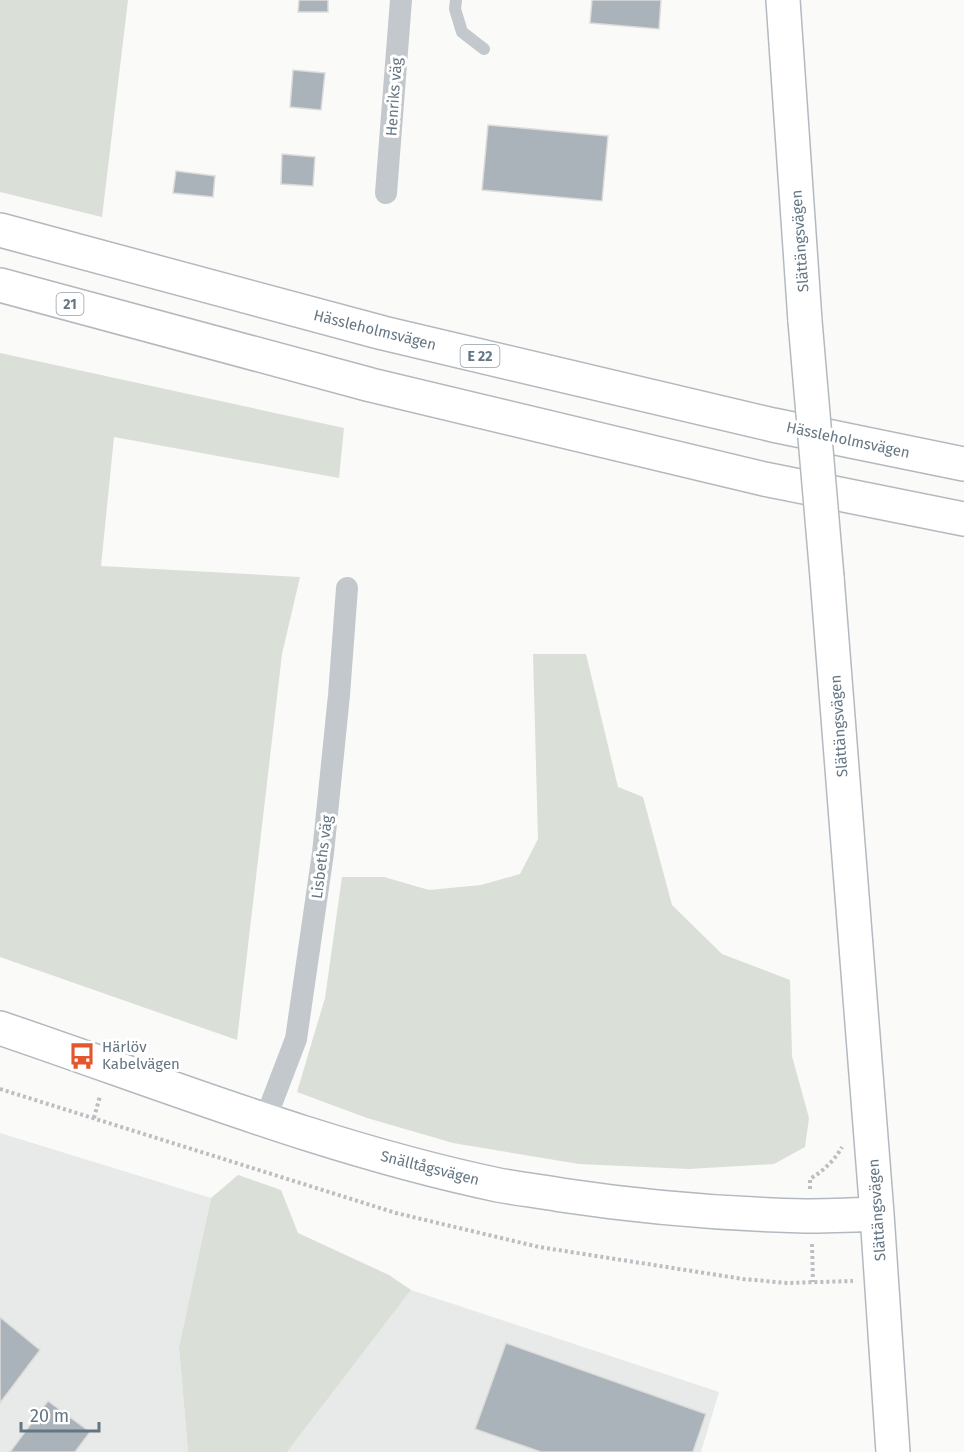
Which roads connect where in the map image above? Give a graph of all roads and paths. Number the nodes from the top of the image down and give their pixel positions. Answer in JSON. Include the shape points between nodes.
{"nodes":[{"id":1,"x":401,"y":0,"type":"edge"},
{"id":2,"x":456,"y":0,"type":"edge"},
{"id":3,"x":783,"y":0,"type":"edge"},
{"id":4,"x":484,"y":49,"type":"dead end"},
{"id":5,"x":386,"y":193,"type":"dead end"},
{"id":6,"x":0,"y":230,"type":"edge"},
{"id":7,"x":0,"y":285,"type":"edge"},
{"id":8,"x":0,"y":301,"type":"edge"},
{"id":9,"x":139,"y":323,"type":"junction"},
{"id":10,"x":964,"y":464,"type":"edge"},
{"id":11,"x":964,"y":519,"type":"edge"},
{"id":12,"x":347,"y":588,"type":"dead end"},
{"id":13,"x":0,"y":1028,"type":"edge"},
{"id":14,"x":0,"y":1089,"type":"edge"},
{"id":15,"x":100,"y":1096,"type":"dead end"},
{"id":16,"x":94,"y":1118,"type":"junction"},
{"id":17,"x":265,"y":1120,"type":"junction"},
{"id":18,"x":878,"y":1214,"type":"junction"},
{"id":19,"x":812,"y":1216,"type":"junction"},
{"id":20,"x":882,"y":1277,"type":"junction"},
{"id":21,"x":813,"y":1282,"type":"junction"},
{"id":22,"x":893,"y":1452,"type":"edge"}],
"edges":[{"from":1,"to":5,"type":"street","name":"Henriks väg"},
{"from":2,"to":4,"type":"lane","via":[[462,32]]},
{"from":3,"to":18,"type":"main road","name":"Slättängsvägen","bridge":true},
{"from":6,"to":10,"type":"main road","name":"Hässleholmsvägen","number":"E 22","via":[[383,333],[773,425]]},
{"from":7,"to":9,"type":"main road","number":"21"},
{"from":8,"to":9,"type":"main road"},
{"from":9,"to":11,"type":"main road","via":[[371,385],[752,476]]},
{"from":12,"to":17,"type":"street","name":"Lisbeths väg","via":[[323,853],[296,1039]]},
{"from":13,"to":17,"type":"main road","name":"Snälltågsvägen"},
{"from":14,"to":16,"type":"path"},
{"from":15,"to":16,"type":"path"},
{"from":16,"to":21,"type":"path","via":[[396,1213],[539,1247],[743,1279]]},
{"from":17,"to":19,"type":"main road","name":"Snälltågsvägen","via":[[398,1161],[499,1185],[609,1202]]},
{"from":18,"to":19,"type":"main road","name":"Snälltågsvägen"},
{"from":18,"to":20,"type":"main road","name":"Slättängsvägen"},
{"from":19,"to":21,"type":"path"},
{"from":20,"to":21,"type":"path"},
{"from":20,"to":22,"type":"main road","name":"Slättängsvägen"}]}
